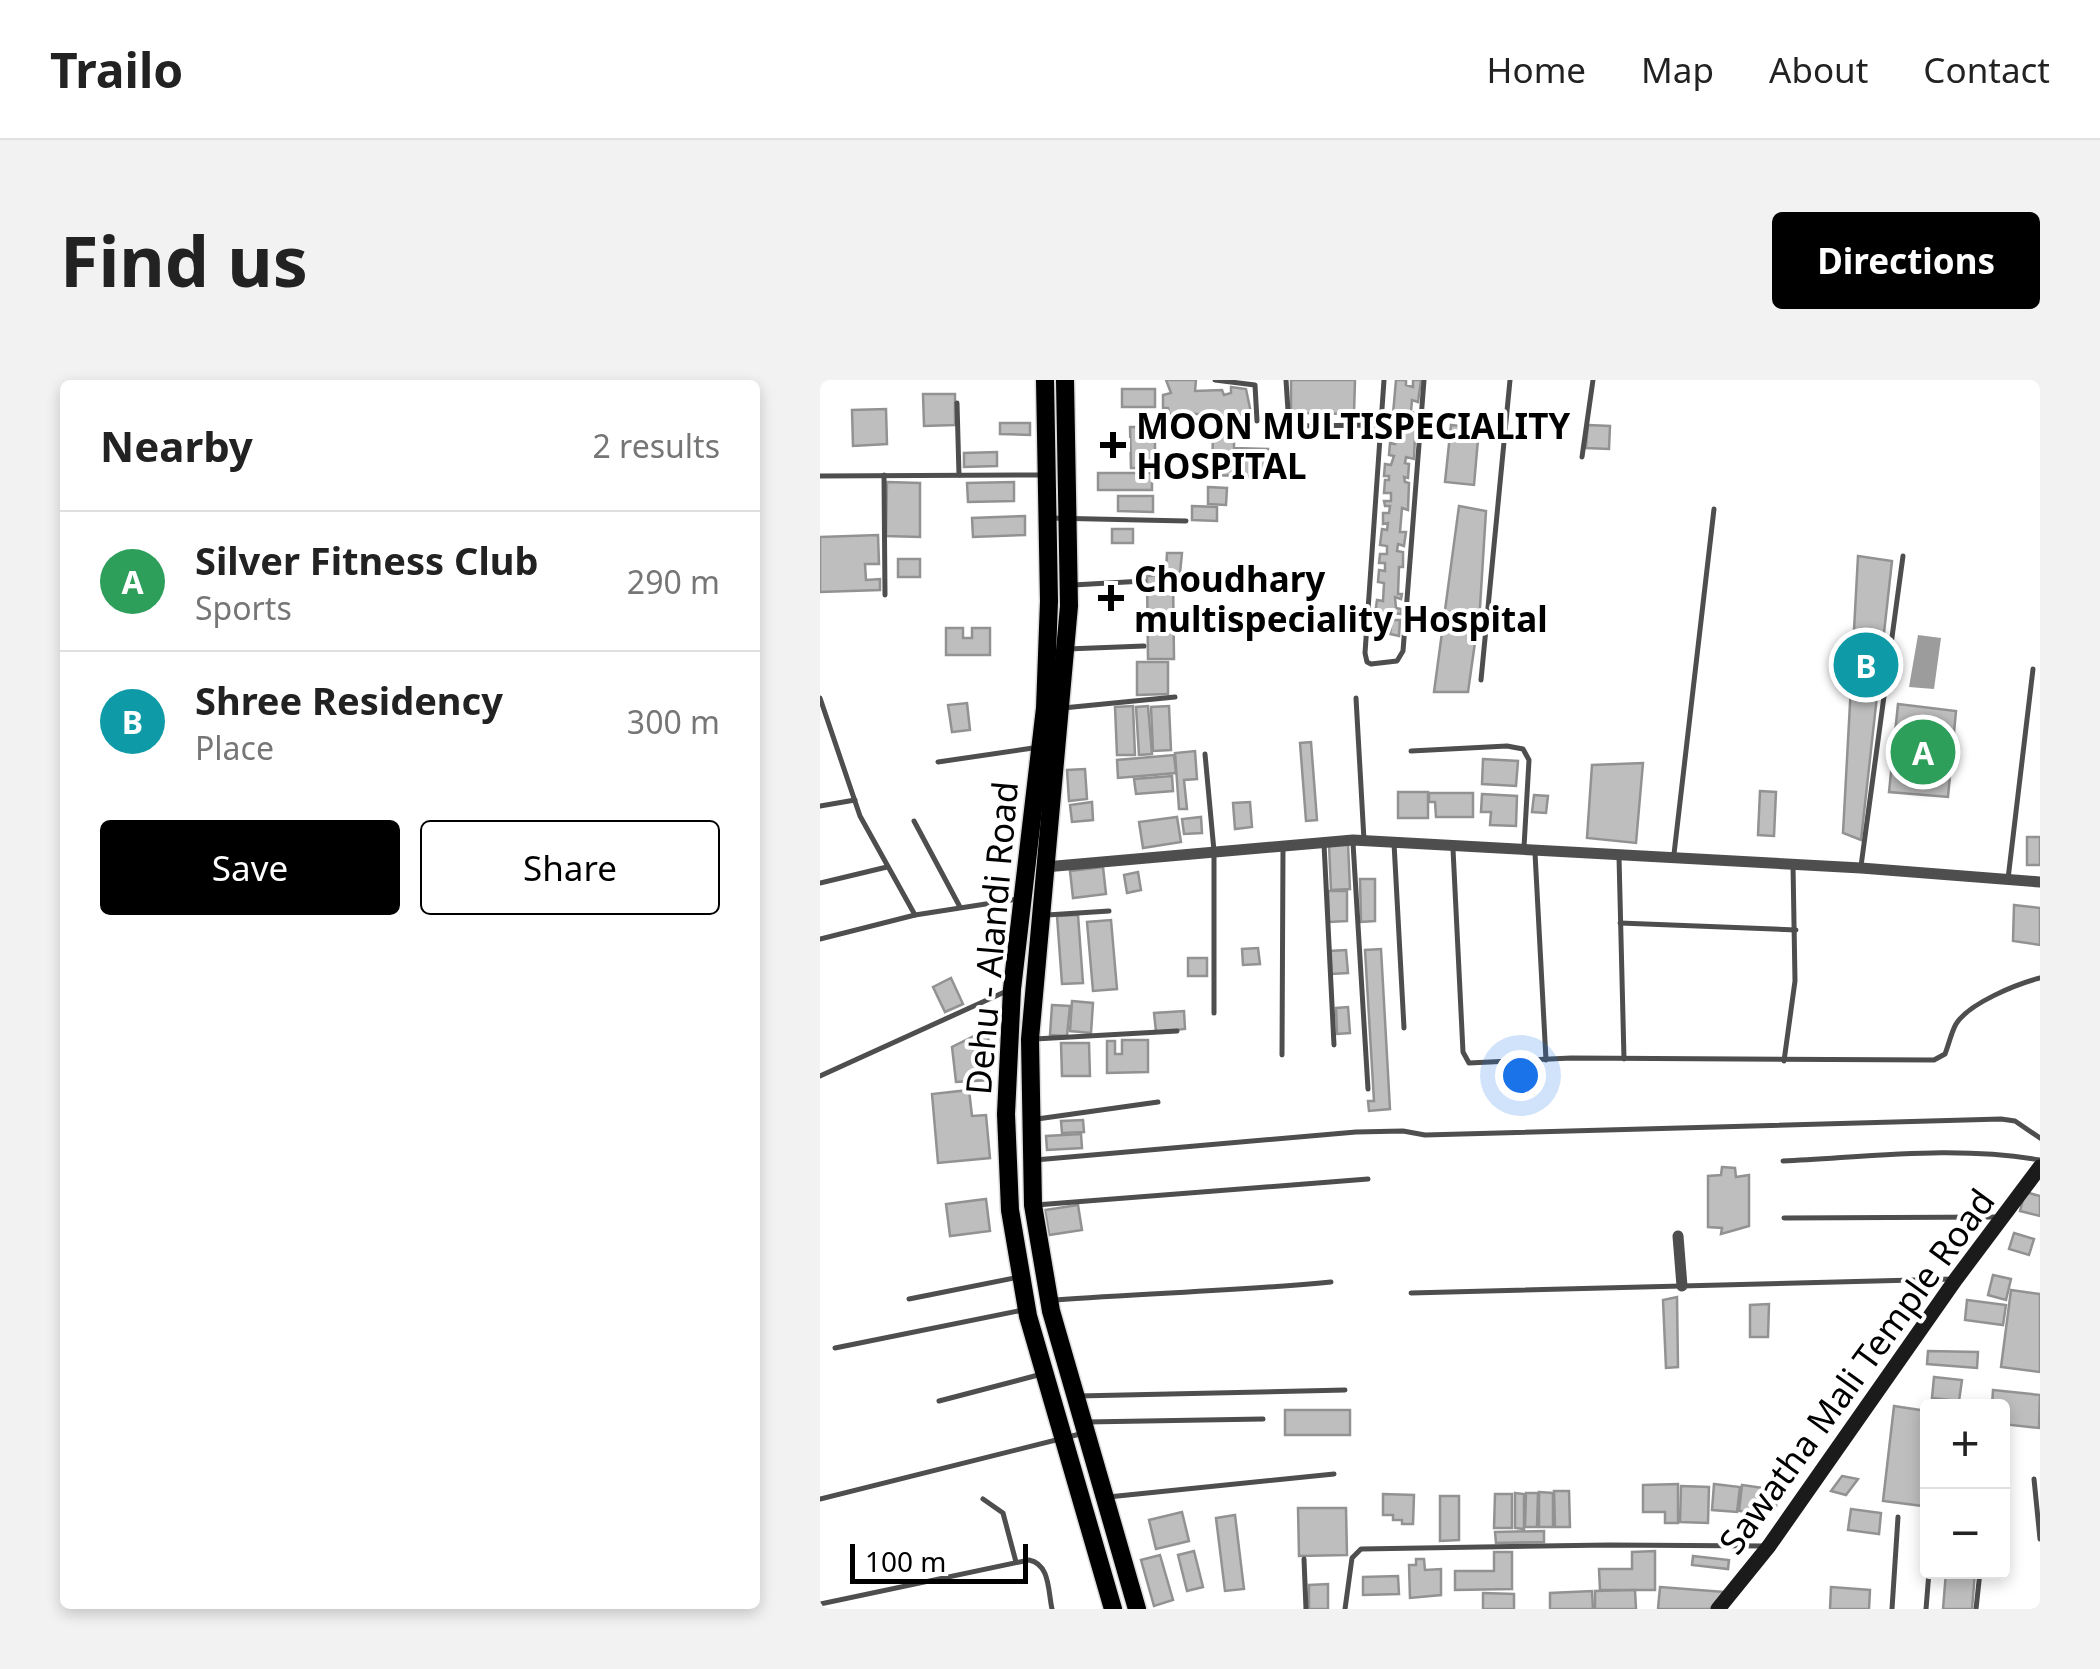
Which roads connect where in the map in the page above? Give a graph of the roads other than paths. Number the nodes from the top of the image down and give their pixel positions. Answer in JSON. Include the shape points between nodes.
{"nodes":[{"id":1,"x":1044,"y":380,"type":"edge"},
{"id":2,"x":1066,"y":380,"type":"edge"},
{"id":3,"x":1215,"y":380,"type":"edge"},
{"id":4,"x":1286,"y":380,"type":"edge"},
{"id":5,"x":1384,"y":380,"type":"edge"},
{"id":6,"x":1424,"y":380,"type":"edge"},
{"id":7,"x":1510,"y":380,"type":"edge"},
{"id":8,"x":1593,"y":380,"type":"edge"},
{"id":9,"x":958,"y":404,"type":"dead end"},
{"id":10,"x":1257,"y":421,"type":"dead end"},
{"id":11,"x":1382,"y":425,"type":"junction"},
{"id":12,"x":1582,"y":457,"type":"dead end"},
{"id":13,"x":884,"y":475,"type":"junction"},
{"id":14,"x":960,"y":475,"type":"junction"},
{"id":15,"x":820,"y":476,"type":"edge"},
{"id":16,"x":1048,"y":476,"type":"junction"},
{"id":17,"x":1714,"y":510,"type":"dead end"},
{"id":18,"x":1048,"y":518,"type":"junction"},
{"id":19,"x":1068,"y":518,"type":"junction"},
{"id":20,"x":1186,"y":521,"type":"dead end"},
{"id":21,"x":1903,"y":556,"type":"dead end"},
{"id":22,"x":1144,"y":581,"type":"dead end"},
{"id":23,"x":1069,"y":586,"type":"junction"},
{"id":24,"x":885,"y":596,"type":"dead end"},
{"id":25,"x":1144,"y":646,"type":"dead end"},
{"id":26,"x":1066,"y":649,"type":"junction"},
{"id":27,"x":2033,"y":668,"type":"dead end"},
{"id":28,"x":1481,"y":680,"type":"dead end"},
{"id":29,"x":1175,"y":697,"type":"dead end"},
{"id":30,"x":820,"y":698,"type":"edge"},
{"id":31,"x":1356,"y":698,"type":"dead end"},
{"id":32,"x":1061,"y":708,"type":"junction"},
{"id":33,"x":824,"y":717,"type":"edge"},
{"id":34,"x":1050,"y":746,"type":"junction"},
{"id":35,"x":1411,"y":751,"type":"dead end"},
{"id":36,"x":1206,"y":754,"type":"dead end"},
{"id":37,"x":938,"y":762,"type":"dead end"},
{"id":38,"x":856,"y":800,"type":"junction"},
{"id":39,"x":820,"y":806,"type":"edge"},
{"id":40,"x":914,"y":822,"type":"dead end"},
{"id":41,"x":1324,"y":841,"type":"junction"},
{"id":42,"x":1358,"y":841,"type":"junction"},
{"id":43,"x":1394,"y":842,"type":"junction"},
{"id":44,"x":1283,"y":844,"type":"junction"},
{"id":45,"x":1453,"y":846,"type":"junction"},
{"id":46,"x":1530,"y":850,"type":"junction"},
{"id":47,"x":1214,"y":851,"type":"junction"},
{"id":48,"x":1619,"y":855,"type":"junction"},
{"id":49,"x":1673,"y":858,"type":"junction"},
{"id":50,"x":1793,"y":864,"type":"junction"},
{"id":51,"x":887,"y":867,"type":"junction"},
{"id":52,"x":1037,"y":868,"type":"junction"},
{"id":53,"x":1861,"y":868,"type":"junction"},
{"id":54,"x":2008,"y":880,"type":"junction"},
{"id":55,"x":2040,"y":882,"type":"edge"},
{"id":56,"x":820,"y":883,"type":"edge"},
{"id":57,"x":1025,"y":898,"type":"junction"},
{"id":58,"x":961,"y":908,"type":"junction"},
{"id":59,"x":1109,"y":911,"type":"dead end"},
{"id":60,"x":915,"y":915,"type":"junction"},
{"id":61,"x":1040,"y":916,"type":"junction"},
{"id":62,"x":1620,"y":923,"type":"junction"},
{"id":63,"x":1796,"y":930,"type":"junction"},
{"id":64,"x":820,"y":939,"type":"edge"},
{"id":65,"x":2040,"y":978,"type":"edge"},
{"id":66,"x":1012,"y":989,"type":"junction"},
{"id":67,"x":1214,"y":1013,"type":"dead end"},
{"id":68,"x":1404,"y":1028,"type":"dead end"},
{"id":69,"x":1177,"y":1031,"type":"dead end"},
{"id":70,"x":1030,"y":1039,"type":"junction"},
{"id":71,"x":1334,"y":1046,"type":"dead end"},
{"id":72,"x":1282,"y":1055,"type":"dead end"},
{"id":73,"x":1624,"y":1059,"type":"junction"},
{"id":74,"x":1546,"y":1060,"type":"junction"},
{"id":75,"x":1784,"y":1060,"type":"junction"},
{"id":76,"x":820,"y":1076,"type":"edge"},
{"id":77,"x":1368,"y":1089,"type":"dead end"},
{"id":78,"x":1158,"y":1102,"type":"dead end"},
{"id":79,"x":1030,"y":1120,"type":"junction"},
{"id":80,"x":2040,"y":1138,"type":"edge"},
{"id":81,"x":1031,"y":1161,"type":"junction"},
{"id":82,"x":1784,"y":1162,"type":"dead end"},
{"id":83,"x":2040,"y":1163,"type":"edge"},
{"id":84,"x":1368,"y":1179,"type":"dead end"},
{"id":85,"x":1033,"y":1206,"type":"junction"},
{"id":86,"x":2003,"y":1217,"type":"junction"},
{"id":87,"x":1784,"y":1218,"type":"dead end"},
{"id":88,"x":1678,"y":1236,"type":"dead end"},
{"id":89,"x":1020,"y":1277,"type":"junction"},
{"id":90,"x":1956,"y":1279,"type":"junction"},
{"id":91,"x":1331,"y":1282,"type":"dead end"},
{"id":92,"x":1682,"y":1286,"type":"junction"},
{"id":93,"x":1411,"y":1293,"type":"dead end"},
{"id":94,"x":909,"y":1299,"type":"dead end"},
{"id":95,"x":1048,"y":1300,"type":"junction"},
{"id":96,"x":1027,"y":1310,"type":"junction"},
{"id":97,"x":835,"y":1348,"type":"dead end"},
{"id":98,"x":1044,"y":1373,"type":"junction"},
{"id":99,"x":1344,"y":1390,"type":"dead end"},
{"id":100,"x":1074,"y":1396,"type":"junction"},
{"id":101,"x":939,"y":1401,"type":"dead end"},
{"id":102,"x":1263,"y":1419,"type":"dead end"},
{"id":103,"x":1084,"y":1427,"type":"junction"},
{"id":104,"x":1064,"y":1438,"type":"junction"},
{"id":105,"x":1334,"y":1474,"type":"dead end"},
{"id":106,"x":2034,"y":1478,"type":"dead end"},
{"id":107,"x":1104,"y":1498,"type":"junction"},
{"id":108,"x":820,"y":1499,"type":"edge"},
{"id":109,"x":983,"y":1499,"type":"dead end"},
{"id":110,"x":1898,"y":1517,"type":"dead end"},
{"id":111,"x":2040,"y":1540,"type":"edge"},
{"id":112,"x":1768,"y":1546,"type":"junction"},
{"id":113,"x":1304,"y":1559,"type":"dead end"},
{"id":114,"x":1016,"y":1562,"type":"junction"},
{"id":115,"x":1929,"y":1579,"type":"edge"},
{"id":116,"x":1979,"y":1579,"type":"edge"},
{"id":117,"x":820,"y":1604,"type":"edge"},
{"id":118,"x":1052,"y":1609,"type":"edge"},
{"id":119,"x":1113,"y":1609,"type":"edge"},
{"id":120,"x":1137,"y":1609,"type":"edge"},
{"id":121,"x":1306,"y":1609,"type":"edge"},
{"id":122,"x":1345,"y":1609,"type":"edge"},
{"id":123,"x":1718,"y":1609,"type":"edge"},
{"id":124,"x":1892,"y":1609,"type":"edge"},
{"id":125,"x":1926,"y":1609,"type":"edge"},
{"id":126,"x":1976,"y":1609,"type":"edge"}],
"edges":[{"from":1,"to":16,"type":"main road","name":"Dehu - Alandi Road"},
{"from":2,"to":19,"type":"main road","name":"Dehu - Alandi Road"},
{"from":3,"to":10,"type":"lane","via":[[1255,385]]},
{"from":4,"to":11,"type":"lane","via":[[1290,426]]},
{"from":5,"to":11,"type":"lane"},
{"from":6,"to":11,"type":"lane","via":[[1403,650],[1397,661],[1371,664],[1365,653]]},
{"from":7,"to":28,"type":"lane"},
{"from":8,"to":12,"type":"lane"},
{"from":9,"to":14,"type":"lane"},
{"from":13,"to":14,"type":"lane"},
{"from":13,"to":15,"type":"lane"},
{"from":13,"to":24,"type":"lane"},
{"from":14,"to":16,"type":"lane"},
{"from":16,"to":18,"type":"main road","name":"Dehu - Alandi Road"},
{"from":17,"to":49,"type":"lane"},
{"from":18,"to":19,"type":"lane"},
{"from":18,"to":34,"type":"main road","name":"Dehu - Alandi Road"},
{"from":19,"to":20,"type":"lane"},
{"from":19,"to":23,"type":"main road","name":"Dehu - Alandi Road"},
{"from":21,"to":53,"type":"lane"},
{"from":22,"to":23,"type":"lane"},
{"from":23,"to":26,"type":"main road","name":"Dehu - Alandi Road"},
{"from":25,"to":26,"type":"lane"},
{"from":26,"to":32,"type":"main road","name":"Dehu - Alandi Road"},
{"from":27,"to":54,"type":"lane"},
{"from":29,"to":32,"type":"lane"},
{"from":30,"to":33,"type":"lane"},
{"from":31,"to":42,"type":"lane"},
{"from":32,"to":34,"type":"main road","name":"Dehu - Alandi Road"},
{"from":33,"to":38,"type":"lane"},
{"from":34,"to":37,"type":"lane"},
{"from":34,"to":52,"type":"main road","name":"Dehu - Alandi Road"},
{"from":35,"to":46,"type":"lane","via":[[1523,749],[1530,760]]},
{"from":36,"to":47,"type":"lane"},
{"from":38,"to":39,"type":"lane"},
{"from":38,"to":51,"type":"lane"},
{"from":40,"to":58,"type":"lane"},
{"from":41,"to":42,"type":"street"},
{"from":41,"to":44,"type":"street"},
{"from":41,"to":71,"type":"lane"},
{"from":42,"to":43,"type":"street"},
{"from":42,"to":77,"type":"lane"},
{"from":43,"to":45,"type":"street"},
{"from":43,"to":68,"type":"lane"},
{"from":44,"to":47,"type":"street"},
{"from":44,"to":72,"type":"lane"},
{"from":45,"to":46,"type":"street"},
{"from":45,"to":74,"type":"lane","via":[[1464,1060]]},
{"from":46,"to":48,"type":"street"},
{"from":46,"to":74,"type":"lane"},
{"from":47,"to":52,"type":"street"},
{"from":47,"to":67,"type":"lane"},
{"from":48,"to":49,"type":"street"},
{"from":48,"to":62,"type":"lane"},
{"from":49,"to":50,"type":"street"},
{"from":50,"to":53,"type":"street"},
{"from":50,"to":63,"type":"lane"},
{"from":51,"to":56,"type":"lane"},
{"from":51,"to":60,"type":"lane"},
{"from":52,"to":57,"type":"main road","name":"Dehu - Alandi Road"},
{"from":52,"to":61,"type":"main road","name":"Dehu - Alandi Road"},
{"from":53,"to":54,"type":"street"},
{"from":54,"to":55,"type":"street"},
{"from":57,"to":58,"type":"lane"},
{"from":57,"to":66,"type":"main road","name":"Dehu - Alandi Road"},
{"from":58,"to":60,"type":"lane"},
{"from":59,"to":61,"type":"lane"},
{"from":60,"to":64,"type":"lane"},
{"from":61,"to":70,"type":"main road","name":"Dehu - Alandi Road"},
{"from":62,"to":63,"type":"lane"},
{"from":62,"to":73,"type":"lane"},
{"from":63,"to":75,"type":"lane"},
{"from":65,"to":75,"type":"lane","via":[[1964,1015],[1940,1058]]},
{"from":66,"to":76,"type":"lane"},
{"from":66,"to":89,"type":"main road","name":"Dehu - Alandi Road","via":[[1006,1114]]},
{"from":69,"to":70,"type":"lane"},
{"from":70,"to":79,"type":"main road","name":"Dehu - Alandi Road"},
{"from":73,"to":74,"type":"lane"},
{"from":73,"to":75,"type":"lane"},
{"from":78,"to":79,"type":"lane"},
{"from":79,"to":81,"type":"main road","name":"Dehu - Alandi Road"},
{"from":80,"to":81,"type":"lane","via":[[2001,1119],[1425,1136],[1356,1132]]},
{"from":81,"to":85,"type":"main road","name":"Dehu - Alandi Road"},
{"from":82,"to":83,"type":"lane","via":[[1998,1153]]},
{"from":83,"to":86,"type":"street","name":"Sawatha Mali Temple Road"},
{"from":84,"to":85,"type":"lane"},
{"from":85,"to":95,"type":"main road","name":"Dehu - Alandi Road"},
{"from":86,"to":87,"type":"lane"},
{"from":86,"to":90,"type":"street","name":"Sawatha Mali Temple Road"},
{"from":88,"to":92,"type":"street"},
{"from":89,"to":94,"type":"lane"},
{"from":89,"to":96,"type":"main road","name":"Dehu - Alandi Road"},
{"from":90,"to":92,"type":"lane"},
{"from":90,"to":112,"type":"street","name":"Sawatha Mali Temple Road"},
{"from":91,"to":95,"type":"lane"},
{"from":92,"to":93,"type":"lane"},
{"from":95,"to":100,"type":"main road","name":"Dehu - Alandi Road"},
{"from":96,"to":97,"type":"lane"},
{"from":96,"to":98,"type":"main road","name":"Dehu - Alandi Road"},
{"from":98,"to":101,"type":"lane"},
{"from":98,"to":104,"type":"main road","name":"Dehu - Alandi Road"},
{"from":99,"to":100,"type":"lane"},
{"from":100,"to":103,"type":"main road","name":"Dehu - Alandi Road"},
{"from":102,"to":103,"type":"lane"},
{"from":103,"to":104,"type":"lane"},
{"from":103,"to":107,"type":"main road","name":"Dehu - Alandi Road"},
{"from":104,"to":108,"type":"lane"},
{"from":104,"to":119,"type":"main road","name":"Dehu - Alandi Road"},
{"from":105,"to":107,"type":"lane"},
{"from":106,"to":111,"type":"lane"},
{"from":107,"to":120,"type":"main road","name":"Dehu - Alandi Road"},
{"from":109,"to":114,"type":"lane","via":[[1003,1512]]},
{"from":110,"to":124,"type":"lane"},
{"from":112,"to":122,"type":"lane","via":[[1361,1550],[1352,1558]]},
{"from":112,"to":123,"type":"street","name":"Sawatha Mali Temple Road"},
{"from":113,"to":121,"type":"lane"},
{"from":114,"to":117,"type":"lane"},
{"from":114,"to":118,"type":"lane","via":[[1041,1564]]},
{"from":115,"to":125,"type":"lane"},
{"from":116,"to":126,"type":"lane"}]}
